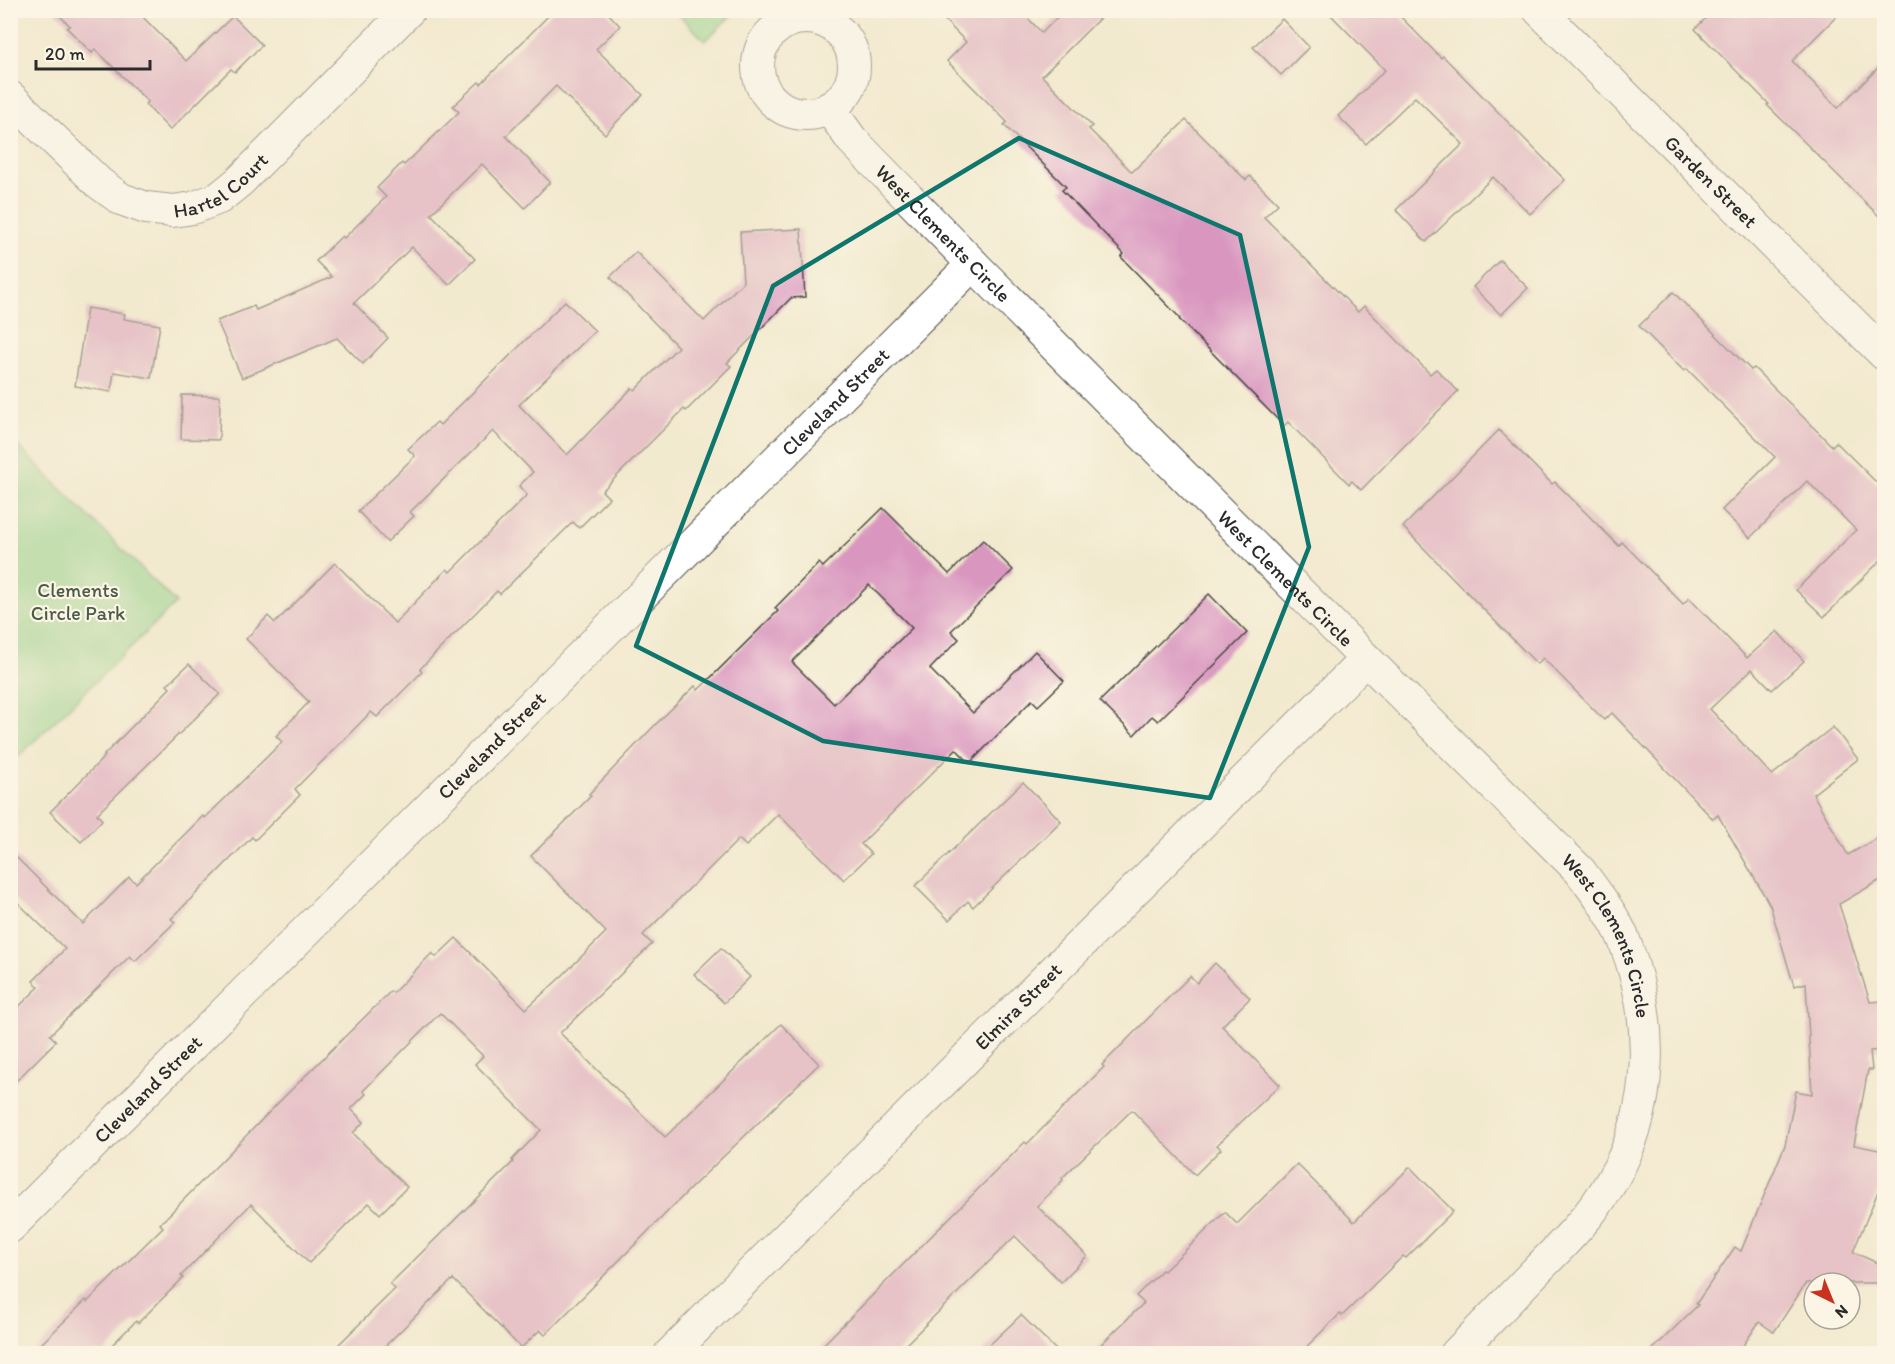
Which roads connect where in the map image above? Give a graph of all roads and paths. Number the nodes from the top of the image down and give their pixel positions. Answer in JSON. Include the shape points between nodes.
{"nodes":[{"id":1,"x":409,"y":10,"type":"edge"},
{"id":2,"x":1539,"y":10,"type":"edge"},
{"id":3,"x":10,"y":97,"type":"edge"},
{"id":4,"x":829,"y":108,"type":"dead end"},
{"id":5,"x":973,"y":264,"type":"junction"},
{"id":6,"x":1884,"y":354,"type":"edge"},
{"id":7,"x":1366,"y":659,"type":"junction"},
{"id":8,"x":10,"y":1227,"type":"edge"},
{"id":9,"x":670,"y":1353,"type":"edge"},
{"id":10,"x":1456,"y":1353,"type":"edge"}],
"edges":[{"from":1,"to":3,"type":"street","name":"Hartel Court","via":[[240,181],[219,198],[193,208],[146,208],[121,199],[99,183]]},
{"from":2,"to":6,"type":"street","name":"Garden Street"},
{"from":4,"to":5,"type":"street","name":"West Clements Circle","via":[[852,140]]},
{"from":5,"to":7,"type":"street","name":"West Clements Circle"},
{"from":5,"to":8,"type":"street","name":"Cleveland Street"},
{"from":7,"to":9,"type":"street","name":"Elmira Street"},
{"from":7,"to":10,"type":"street","name":"West Clements Circle","via":[[1580,871],[1601,898],[1624,939],[1641,993],[1646,1028],[1646,1062],[1637,1119],[1611,1182],[1577,1228]]}]}
